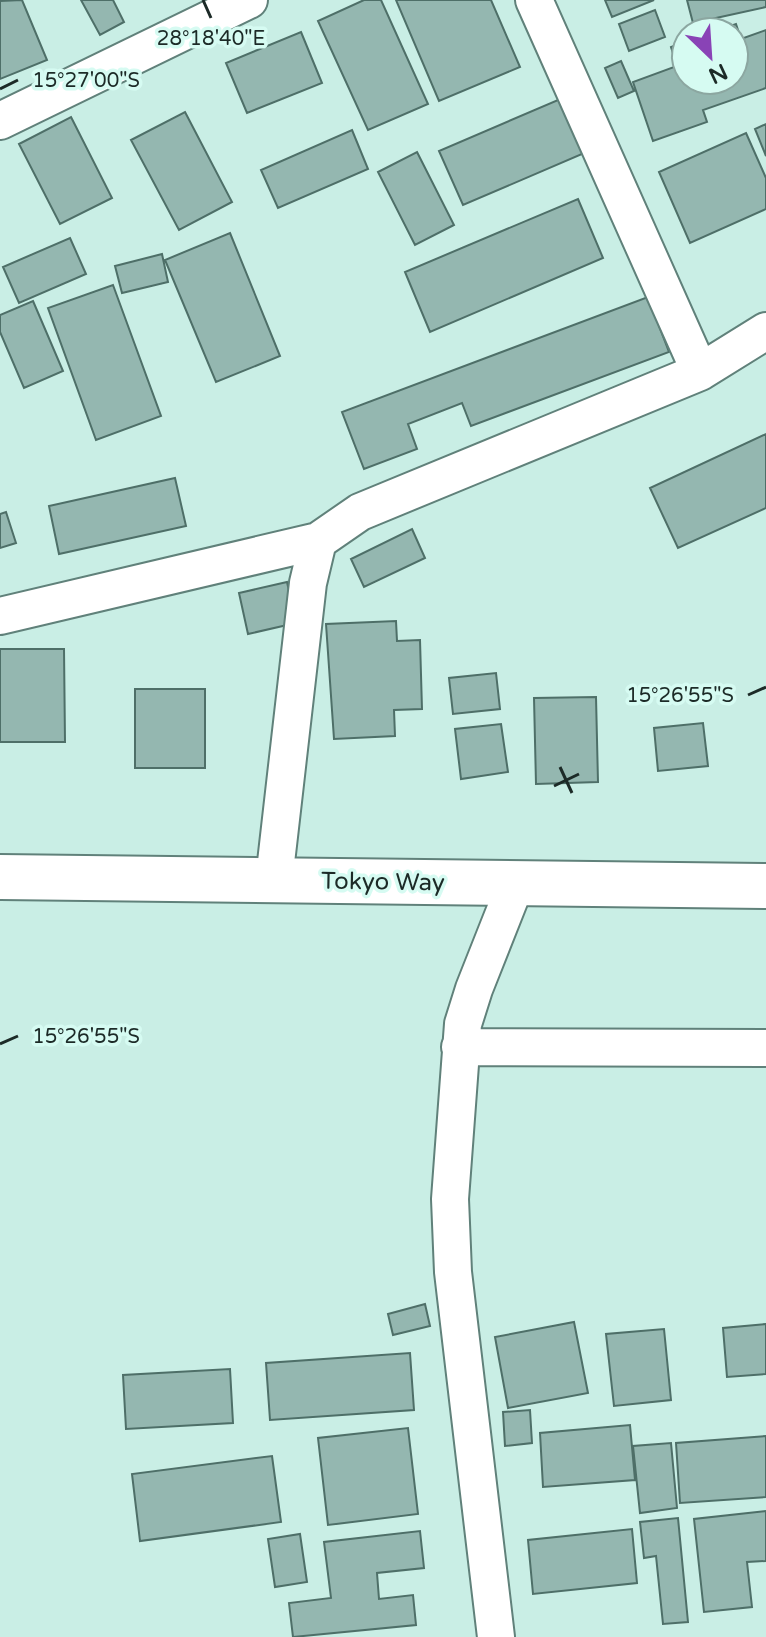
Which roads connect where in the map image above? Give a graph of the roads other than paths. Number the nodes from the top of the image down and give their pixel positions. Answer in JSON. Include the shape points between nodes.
{"nodes":[{"id":1,"x":249,"y":0,"type":"edge"},
{"id":2,"x":534,"y":0,"type":"edge"},
{"id":3,"x":0,"y":121,"type":"edge"},
{"id":4,"x":766,"y":331,"type":"edge"},
{"id":5,"x":700,"y":372,"type":"junction"},
{"id":6,"x":318,"y":541,"type":"junction"},
{"id":7,"x":0,"y":616,"type":"edge"},
{"id":8,"x":0,"y":877,"type":"edge"},
{"id":9,"x":274,"y":880,"type":"junction"},
{"id":10,"x":516,"y":883,"type":"junction"},
{"id":11,"x":766,"y":886,"type":"edge"},
{"id":12,"x":460,"y":1047,"type":"junction"},
{"id":13,"x":766,"y":1048,"type":"edge"},
{"id":14,"x":496,"y":1637,"type":"edge"}],
"edges":[{"from":1,"to":3,"type":"street"},
{"from":2,"to":5,"type":"street"},
{"from":4,"to":5,"type":"street"},
{"from":5,"to":6,"type":"street","via":[[360,512]]},
{"from":6,"to":7,"type":"street"},
{"from":6,"to":9,"type":"street","via":[[308,583]]},
{"from":8,"to":9,"type":"main road","name":"Tokyo Way"},
{"from":9,"to":10,"type":"main road","name":"Tokyo Way"},
{"from":10,"to":11,"type":"main road","name":"Tokyo Way"},
{"from":10,"to":12,"type":"street","via":[[474,989]]},
{"from":12,"to":13,"type":"street"},
{"from":12,"to":14,"type":"street","via":[[450,1199],[453,1272]]}]}
